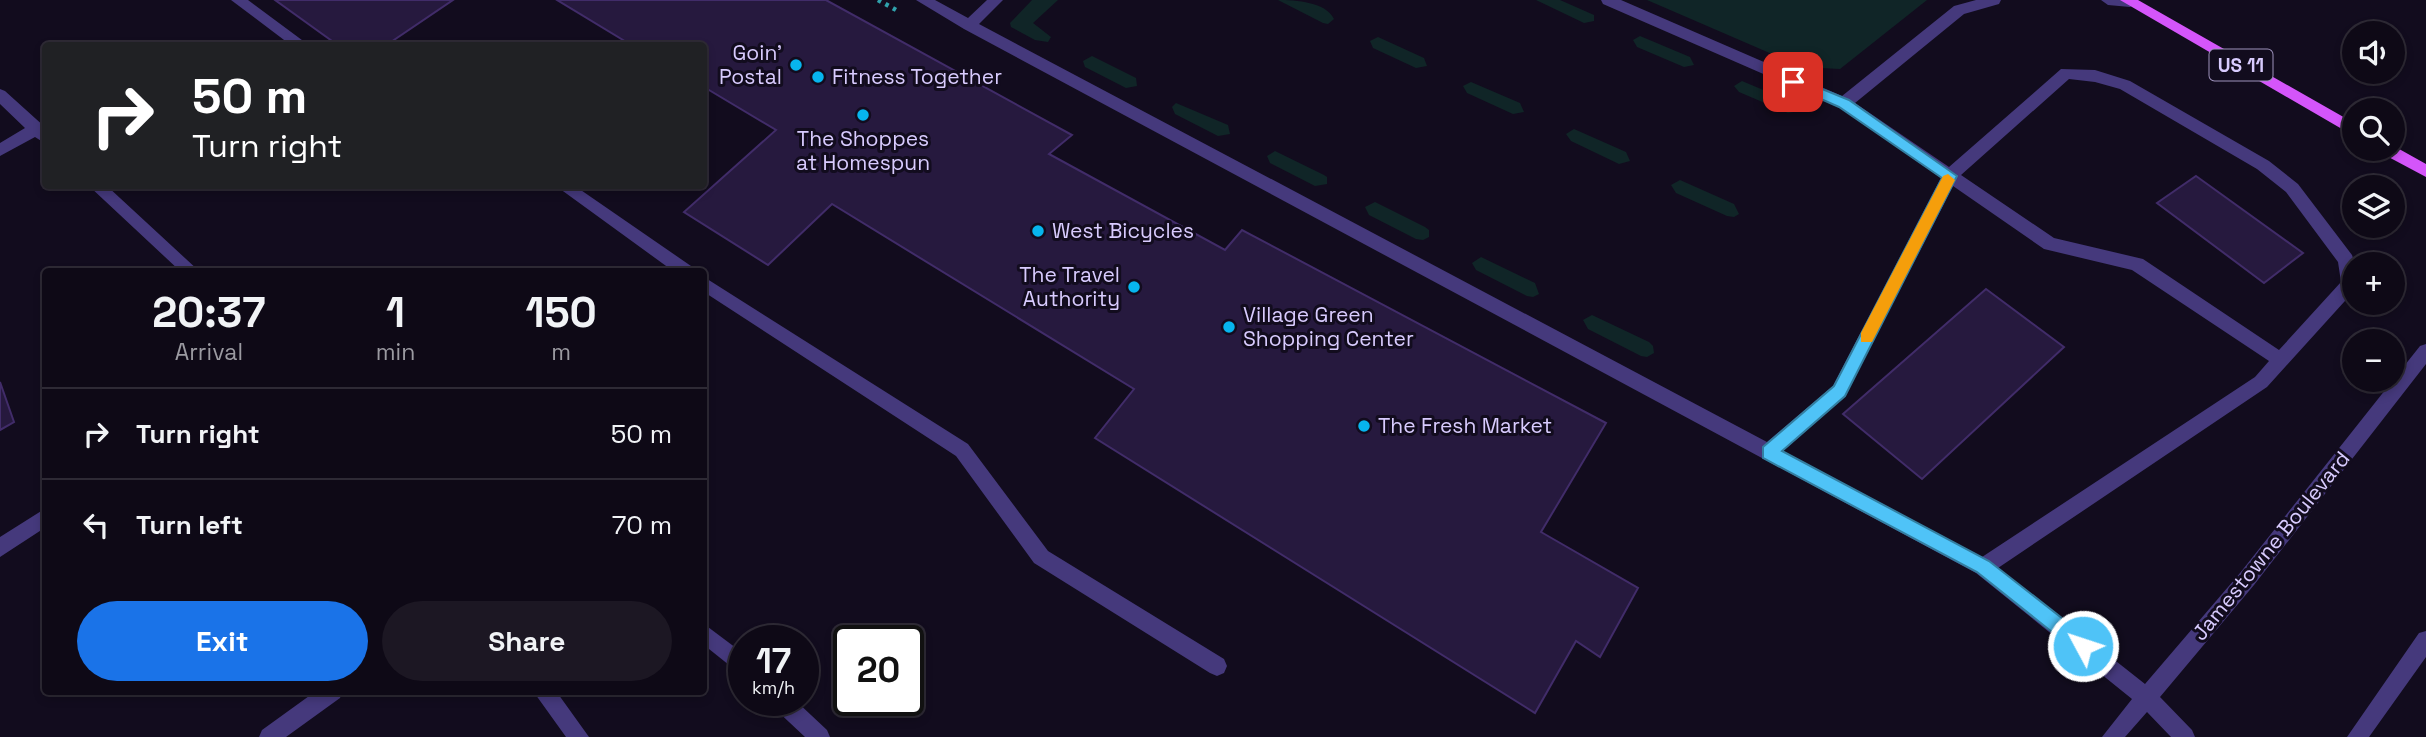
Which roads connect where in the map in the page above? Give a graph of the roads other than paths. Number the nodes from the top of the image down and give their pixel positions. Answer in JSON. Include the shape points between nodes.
{"nodes":[{"id":1,"x":237,"y":0,"type":"edge"},
{"id":2,"x":923,"y":0,"type":"edge"},
{"id":3,"x":996,"y":0,"type":"edge"},
{"id":4,"x":1608,"y":0,"type":"edge"},
{"id":5,"x":1994,"y":0,"type":"edge"},
{"id":6,"x":2108,"y":0,"type":"edge"},
{"id":7,"x":2129,"y":1,"type":"edge"},
{"id":8,"x":1961,"y":5,"type":"edge"},
{"id":9,"x":968,"y":25,"type":"junction"},
{"id":10,"x":297,"y":42,"type":"edge"},
{"id":11,"x":0,"y":95,"type":"edge"},
{"id":12,"x":1844,"y":103,"type":"junction"},
{"id":13,"x":2342,"y":123,"type":"edge"},
{"id":14,"x":41,"y":134,"type":"edge"},
{"id":15,"x":0,"y":150,"type":"edge"},
{"id":16,"x":2405,"y":159,"type":"edge"},
{"id":17,"x":2426,"y":171,"type":"edge"},
{"id":18,"x":1950,"y":176,"type":"junction"},
{"id":19,"x":100,"y":189,"type":"edge"},
{"id":20,"x":568,"y":189,"type":"edge"},
{"id":21,"x":188,"y":268,"type":"edge"},
{"id":22,"x":681,"y":268,"type":"edge"},
{"id":23,"x":707,"y":286,"type":"edge"},
{"id":24,"x":2426,"y":352,"type":"edge"},
{"id":25,"x":2281,"y":360,"type":"junction"},
{"id":26,"x":1769,"y":452,"type":"junction"},
{"id":27,"x":42,"y":519,"type":"edge"},
{"id":28,"x":0,"y":548,"type":"edge"},
{"id":29,"x":1983,"y":566,"type":"junction"},
{"id":30,"x":707,"y":636,"type":"edge"},
{"id":31,"x":2426,"y":640,"type":"edge"},
{"id":32,"x":728,"y":653,"type":"edge"},
{"id":33,"x":1217,"y":666,"type":"dead end"},
{"id":34,"x":327,"y":695,"type":"edge"},
{"id":35,"x":546,"y":695,"type":"edge"},
{"id":36,"x":2148,"y":699,"type":"junction"},
{"id":37,"x":797,"y":716,"type":"edge"},
{"id":38,"x":269,"y":737,"type":"edge"},
{"id":39,"x":579,"y":737,"type":"edge"},
{"id":40,"x":820,"y":737,"type":"edge"},
{"id":41,"x":2112,"y":737,"type":"edge"},
{"id":42,"x":2185,"y":737,"type":"edge"},
{"id":43,"x":2357,"y":737,"type":"edge"}],
"edges":[{"from":1,"to":10,"type":"street"},
{"from":2,"to":9,"type":"street"},
{"from":3,"to":9,"type":"street"},
{"from":4,"to":12,"type":"street"},
{"from":5,"to":8,"type":"street"},
{"from":6,"to":7,"type":"street"},
{"from":7,"to":13,"type":"main road","number":"US 11"},
{"from":8,"to":12,"type":"street"},
{"from":9,"to":26,"type":"street"},
{"from":11,"to":14,"type":"street"},
{"from":12,"to":18,"type":"street"},
{"from":14,"to":15,"type":"street"},
{"from":16,"to":17,"type":"main road"},
{"from":18,"to":25,"type":"street","via":[[2050,244],[2137,264]]},
{"from":18,"to":25,"type":"street","via":[[2066,73],[2125,85],[2263,166],[2292,188],[2346,260],[2350,284]]},
{"from":18,"to":26,"type":"street","via":[[1839,391]]},
{"from":19,"to":21,"type":"street"},
{"from":20,"to":22,"type":"street"},
{"from":23,"to":33,"type":"street","via":[[962,450],[1041,557]]},
{"from":24,"to":36,"type":"street","name":"Jamestowne Boulevard"},
{"from":25,"to":29,"type":"street","via":[[2262,383]]},
{"from":26,"to":29,"type":"street"},
{"from":27,"to":28,"type":"street"},
{"from":29,"to":36,"type":"street"},
{"from":30,"to":32,"type":"street"},
{"from":31,"to":43,"type":"street"},
{"from":34,"to":38,"type":"street"},
{"from":35,"to":39,"type":"street"},
{"from":36,"to":41,"type":"street","name":"Jamestowne Boulevard"},
{"from":36,"to":42,"type":"street"},
{"from":37,"to":40,"type":"street"}]}
